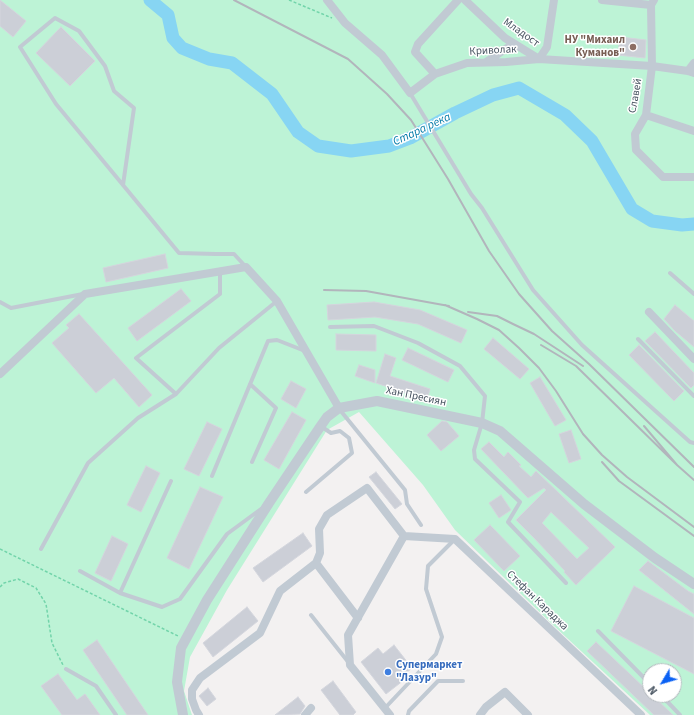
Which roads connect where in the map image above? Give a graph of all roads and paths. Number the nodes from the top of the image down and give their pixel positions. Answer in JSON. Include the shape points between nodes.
{"nodes":[{"id":1,"x":288,"y":0,"type":"edge"},
{"id":2,"x":327,"y":0,"type":"edge"},
{"id":3,"x":458,"y":0,"type":"edge"},
{"id":4,"x":465,"y":0,"type":"edge"},
{"id":5,"x":554,"y":0,"type":"edge"},
{"id":6,"x":602,"y":0,"type":"edge"},
{"id":7,"x":650,"y":2,"type":"edge"},
{"id":8,"x":332,"y":18,"type":"dead end"},
{"id":9,"x":513,"y":44,"type":"junction"},
{"id":10,"x":539,"y":59,"type":"junction"},
{"id":11,"x":485,"y":63,"type":"junction"},
{"id":12,"x":694,"y":63,"type":"edge"},
{"id":13,"x":652,"y":66,"type":"junction"},
{"id":14,"x":691,"y":72,"type":"edge"},
{"id":15,"x":435,"y":74,"type":"junction"},
{"id":16,"x":410,"y":93,"type":"junction"},
{"id":17,"x":646,"y":116,"type":"junction"},
{"id":18,"x":694,"y":131,"type":"edge"},
{"id":19,"x":694,"y":177,"type":"edge"},
{"id":20,"x":123,"y":186,"type":"junction"},
{"id":21,"x":246,"y":267,"type":"junction"},
{"id":22,"x":220,"y":272,"type":"junction"},
{"id":23,"x":670,"y":273,"type":"dead end"},
{"id":24,"x":85,"y":294,"type":"junction"},
{"id":25,"x":694,"y":294,"type":"edge"},
{"id":26,"x":277,"y":301,"type":"junction"},
{"id":27,"x":0,"y":302,"type":"edge"},
{"id":28,"x":649,"y":312,"type":"dead end"},
{"id":29,"x":330,"y":327,"type":"dead end"},
{"id":30,"x":638,"y":339,"type":"dead end"},
{"id":31,"x":306,"y":352,"type":"junction"},
{"id":32,"x":694,"y":359,"type":"edge"},
{"id":33,"x":0,"y":374,"type":"edge"},
{"id":34,"x":250,"y":384,"type":"junction"},
{"id":35,"x":176,"y":394,"type":"junction"},
{"id":36,"x":694,"y":396,"type":"edge"},
{"id":37,"x":339,"y":408,"type":"junction"},
{"id":38,"x":482,"y":423,"type":"junction"},
{"id":39,"x":320,"y":427,"type":"junction"},
{"id":40,"x":694,"y":443,"type":"edge"},
{"id":41,"x":252,"y":462,"type":"dead end"},
{"id":42,"x":212,"y":476,"type":"dead end"},
{"id":43,"x":171,"y":481,"type":"dead end"},
{"id":44,"x":306,"y":492,"type":"dead end"},
{"id":45,"x":269,"y":503,"type":"junction"},
{"id":46,"x":421,"y":525,"type":"dead end"},
{"id":47,"x":404,"y":536,"type":"junction"},
{"id":48,"x":455,"y":539,"type":"junction"},
{"id":49,"x":0,"y":549,"type":"edge"},
{"id":50,"x":41,"y":549,"type":"dead end"},
{"id":51,"x":316,"y":563,"type":"junction"},
{"id":52,"x":80,"y":571,"type":"dead end"},
{"id":53,"x":566,"y":583,"type":"dead end"},
{"id":54,"x":694,"y":584,"type":"edge"},
{"id":55,"x":0,"y":587,"type":"edge"},
{"id":56,"x":120,"y":592,"type":"junction"},
{"id":57,"x":311,"y":615,"type":"dead end"},
{"id":58,"x":358,"y":618,"type":"junction"},
{"id":59,"x":598,"y":631,"type":"dead end"},
{"id":60,"x":185,"y":640,"type":"junction"},
{"id":61,"x":350,"y":665,"type":"junction"},
{"id":62,"x":66,"y":669,"type":"joint"},
{"id":63,"x":642,"y":676,"type":"edge"},
{"id":64,"x":463,"y":681,"type":"dead end"},
{"id":65,"x":669,"y":703,"type":"edge"},
{"id":66,"x":311,"y":708,"type":"dead end"},
{"id":67,"x":384,"y":708,"type":"junction"},
{"id":68,"x":116,"y":715,"type":"edge"},
{"id":69,"x":183,"y":715,"type":"edge"},
{"id":70,"x":199,"y":715,"type":"edge"},
{"id":71,"x":305,"y":715,"type":"edge"},
{"id":72,"x":390,"y":715,"type":"edge"},
{"id":73,"x":408,"y":715,"type":"edge"},
{"id":74,"x":480,"y":715,"type":"edge"},
{"id":75,"x":528,"y":715,"type":"edge"},
{"id":76,"x":641,"y":715,"type":"edge"},
{"id":77,"x":680,"y":715,"type":"edge"}],
"edges":[{"from":1,"to":8,"type":"path"},
{"from":2,"to":16,"type":"street","via":[[345,24],[382,56]]},
{"from":3,"to":15,"type":"street","via":[[418,44],[415,52]]},
{"from":4,"to":9,"type":"street","name":"Младост"},
{"from":5,"to":10,"type":"street","via":[[547,47]]},
{"from":6,"to":7,"type":"street"},
{"from":7,"to":13,"type":"street","name":"Славей"},
{"from":9,"to":10,"type":"street","name":"Младост"},
{"from":9,"to":11,"type":"street"},
{"from":10,"to":11,"type":"street","name":"Криволак"},
{"from":10,"to":13,"type":"street","name":"Младост"},
{"from":11,"to":15,"type":"street","name":"Криволак","via":[[467,63]]},
{"from":12,"to":14,"type":"street"},
{"from":13,"to":14,"type":"street","name":"Младост"},
{"from":13,"to":17,"type":"street","name":"Славей"},
{"from":15,"to":16,"type":"street"},
{"from":16,"to":40,"type":"lane","via":[[532,290],[582,345]]},
{"from":17,"to":18,"type":"street"},
{"from":17,"to":19,"type":"street","name":"Славей","via":[[635,134],[636,150],[663,177]]},
{"from":20,"to":20,"type":"lane","via":[[134,108],[114,91],[105,66],[79,31],[55,18],[20,48],[56,104]]},
{"from":20,"to":21,"type":"lane","via":[[179,252],[234,254]]},
{"from":21,"to":22,"type":"street"},
{"from":21,"to":26,"type":"street"},
{"from":22,"to":24,"type":"street"},
{"from":22,"to":35,"type":"lane","via":[[220,294],[136,358]]},
{"from":23,"to":25,"type":"lane"},
{"from":24,"to":27,"type":"lane","via":[[11,308]]},
{"from":24,"to":33,"type":"street"},
{"from":26,"to":31,"type":"street"},
{"from":26,"to":35,"type":"lane","via":[[219,348]]},
{"from":28,"to":32,"type":"street"},
{"from":29,"to":38,"type":"lane","via":[[374,326],[418,343],[460,366],[485,396]]},
{"from":30,"to":36,"type":"lane"},
{"from":31,"to":34,"type":"lane","via":[[277,340],[268,341]]},
{"from":31,"to":37,"type":"street"},
{"from":34,"to":41,"type":"lane","via":[[276,408]]},
{"from":34,"to":42,"type":"lane"},
{"from":35,"to":50,"type":"lane","via":[[138,418],[88,463]]},
{"from":37,"to":38,"type":"street","name":"Хан Пресиян","via":[[377,401]]},
{"from":37,"to":39,"type":"street","via":[[327,417]]},
{"from":37,"to":46,"type":"lane","via":[[405,490],[407,504]]},
{"from":38,"to":53,"type":"lane","via":[[474,450],[475,459],[520,502],[508,522]]},
{"from":38,"to":54,"type":"street","name":"Хан Пресиян","via":[[500,431],[584,504]]},
{"from":39,"to":44,"type":"lane","via":[[331,433],[340,431],[349,438],[352,453]]},
{"from":39,"to":45,"type":"street"},
{"from":43,"to":56,"type":"lane"},
{"from":45,"to":56,"type":"lane","via":[[227,534],[180,599],[162,607]]},
{"from":45,"to":60,"type":"street","via":[[207,600]]},
{"from":47,"to":48,"type":"street"},
{"from":47,"to":51,"type":"street","via":[[367,488],[327,514],[319,529],[320,552]]},
{"from":47,"to":58,"type":"street"},
{"from":48,"to":67,"type":"lane","via":[[428,566],[426,589],[442,637],[436,654]]},
{"from":48,"to":76,"type":"street","name":"Стефан Караджа"},
{"from":49,"to":60,"type":"path"},
{"from":51,"to":58,"type":"street"},
{"from":51,"to":70,"type":"street","via":[[280,591],[260,633],[200,678],[192,690],[192,699]]},
{"from":52,"to":56,"type":"lane"},
{"from":55,"to":62,"type":"path","via":[[4,583],[18,579],[36,588],[46,604],[52,643]]},
{"from":57,"to":61,"type":"lane"},
{"from":58,"to":61,"type":"street","via":[[348,634]]},
{"from":59,"to":63,"type":"lane"},
{"from":60,"to":69,"type":"street","via":[[181,648],[177,682]]},
{"from":61,"to":67,"type":"street"},
{"from":62,"to":68,"type":"lane","via":[[96,686]]},
{"from":64,"to":73,"type":"lane","via":[[438,681]]},
{"from":65,"to":77,"type":"lane"},
{"from":66,"to":71,"type":"street"},
{"from":67,"to":72,"type":"street"},
{"from":74,"to":75,"type":"street","via":[[505,692]]}]}
